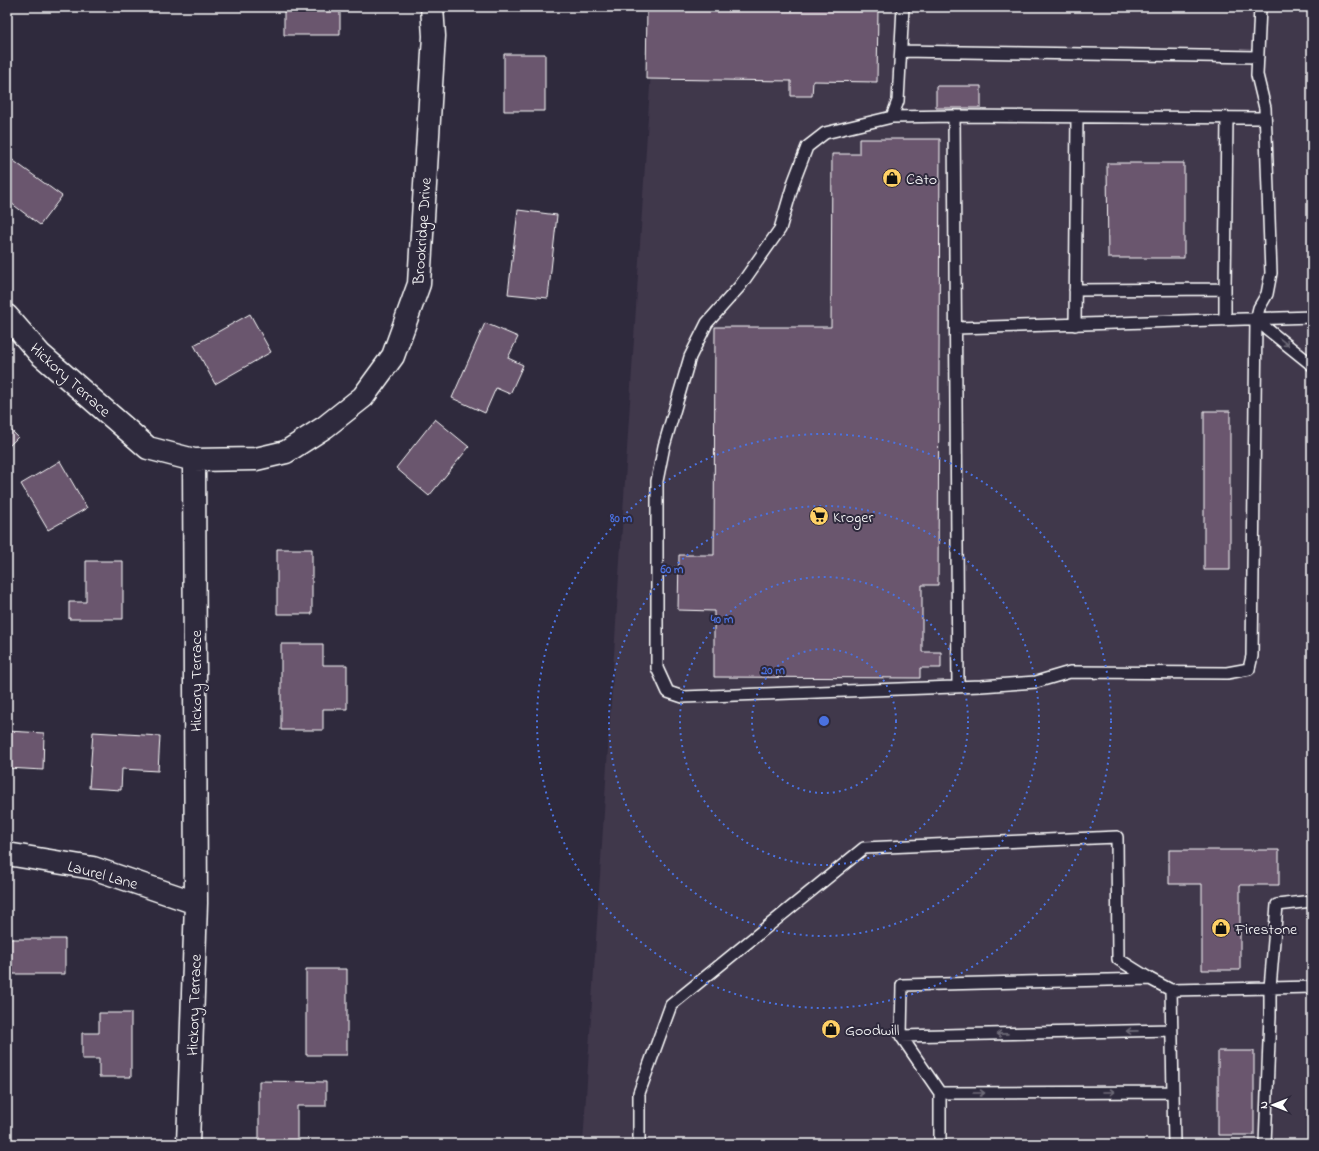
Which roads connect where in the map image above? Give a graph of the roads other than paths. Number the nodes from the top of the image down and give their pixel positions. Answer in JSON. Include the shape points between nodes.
{"nodes":[{"id":1,"x":432,"y":7,"type":"edge"},
{"id":2,"x":903,"y":7,"type":"edge"},
{"id":3,"x":1260,"y":7,"type":"edge"},
{"id":4,"x":901,"y":50,"type":"junction"},
{"id":5,"x":1258,"y":57,"type":"junction"},
{"id":6,"x":954,"y":116,"type":"junction"},
{"id":7,"x":892,"y":117,"type":"junction"},
{"id":8,"x":1077,"y":117,"type":"junction"},
{"id":9,"x":1227,"y":118,"type":"junction"},
{"id":10,"x":1265,"y":118,"type":"junction"},
{"id":11,"x":1225,"y":289,"type":"junction"},
{"id":12,"x":1075,"y":290,"type":"junction"},
{"id":13,"x":7,"y":316,"type":"edge"},
{"id":14,"x":1312,"y":317,"type":"edge"},
{"id":15,"x":1225,"y":320,"type":"junction"},
{"id":16,"x":1256,"y":320,"type":"junction"},
{"id":17,"x":1075,"y":325,"type":"junction"},
{"id":18,"x":956,"y":328,"type":"junction"},
{"id":19,"x":1312,"y":365,"type":"edge"},
{"id":20,"x":194,"y":460,"type":"junction"},
{"id":21,"x":958,"y":687,"type":"junction"},
{"id":22,"x":7,"y":854,"type":"edge"},
{"id":23,"x":1312,"y":901,"type":"edge"},
{"id":24,"x":196,"y":903,"type":"junction"},
{"id":25,"x":1150,"y":979,"type":"junction"},
{"id":26,"x":1312,"y":987,"type":"edge"},
{"id":27,"x":1270,"y":988,"type":"junction"},
{"id":28,"x":1171,"y":990,"type":"junction"},
{"id":29,"x":1171,"y":1030,"type":"junction"},
{"id":30,"x":901,"y":1036,"type":"junction"},
{"id":31,"x":1173,"y":1092,"type":"junction"},
{"id":32,"x":940,"y":1093,"type":"junction"},
{"id":33,"x":188,"y":1144,"type":"edge"},
{"id":34,"x":639,"y":1144,"type":"edge"},
{"id":35,"x":940,"y":1144,"type":"edge"},
{"id":36,"x":1174,"y":1144,"type":"edge"},
{"id":37,"x":1265,"y":1144,"type":"edge"}],
"edges":[{"from":1,"to":20,"type":"street","name":"Brookridge Drive","via":[[434,36],[419,284],[393,356],[363,397],[325,427],[286,452],[256,459]]},
{"from":2,"to":4,"type":"lane"},
{"from":3,"to":5,"type":"lane"},
{"from":4,"to":5,"type":"lane"},
{"from":4,"to":7,"type":"lane","via":[[898,101]]},
{"from":5,"to":10,"type":"lane","via":[[1257,75]]},
{"from":6,"to":7,"type":"lane"},
{"from":6,"to":8,"type":"lane"},
{"from":6,"to":18,"type":"lane"},
{"from":7,"to":21,"type":"lane","via":[[825,133],[807,147],[780,229],[740,286],[707,323],[690,357],[656,482],[657,668],[668,692],[683,698]]},
{"from":8,"to":9,"type":"lane"},
{"from":8,"to":12,"type":"lane"},
{"from":9,"to":10,"type":"lane"},
{"from":9,"to":11,"type":"lane"},
{"from":10,"to":16,"type":"lane","via":[[1271,273],[1267,294]]},
{"from":11,"to":12,"type":"lane"},
{"from":11,"to":15,"type":"lane"},
{"from":12,"to":17,"type":"lane"},
{"from":13,"to":20,"type":"street","name":"Hickory Terrace","via":[[40,354],[148,448]]},
{"from":14,"to":16,"type":"lane"},
{"from":15,"to":16,"type":"lane"},
{"from":15,"to":17,"type":"lane"},
{"from":16,"to":19,"type":"lane","one_way":true},
{"from":16,"to":21,"type":"lane","via":[[1252,656],[1249,669],[1227,673],[1070,672],[1036,682]]},
{"from":17,"to":18,"type":"lane"},
{"from":18,"to":21,"type":"lane"},
{"from":20,"to":24,"type":"street","name":"Hickory Terrace"},
{"from":22,"to":24,"type":"street","name":"Laurel Lane","via":[[93,868]]},
{"from":23,"to":27,"type":"lane","via":[[1276,905]]},
{"from":24,"to":33,"type":"street","name":"Hickory Terrace"},
{"from":25,"to":28,"type":"lane"},
{"from":25,"to":30,"type":"lane","via":[[902,985]]},
{"from":25,"to":34,"type":"lane","via":[[1118,959],[1117,837],[864,848],[671,1005],[639,1092]]},
{"from":26,"to":27,"type":"lane"},
{"from":27,"to":28,"type":"lane"},
{"from":27,"to":37,"type":"lane"},
{"from":28,"to":29,"type":"lane"},
{"from":29,"to":30,"type":"lane","one_way":true},
{"from":29,"to":31,"type":"lane"},
{"from":30,"to":32,"type":"lane"},
{"from":32,"to":31,"type":"lane","one_way":true},
{"from":31,"to":36,"type":"lane"},
{"from":32,"to":35,"type":"lane"}]}
